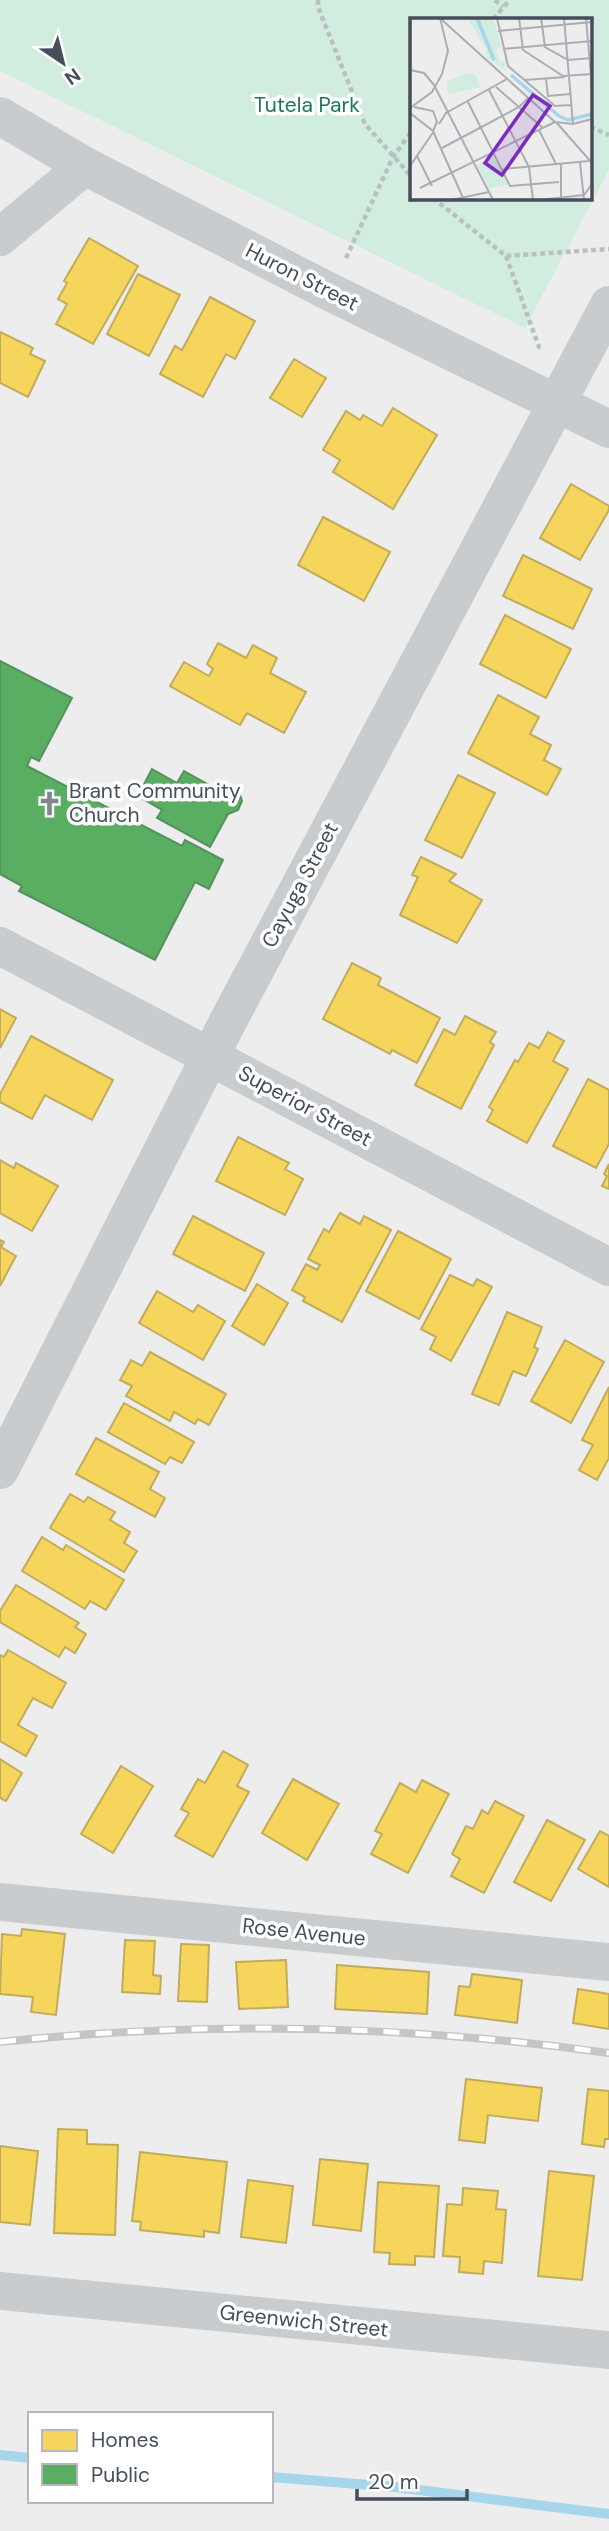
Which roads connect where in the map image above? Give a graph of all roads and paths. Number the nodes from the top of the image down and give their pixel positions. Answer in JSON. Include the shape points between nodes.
{"nodes":[{"id":1,"x":318,"y":0,"type":"edge"},
{"id":2,"x":495,"y":0,"type":"edge"},
{"id":3,"x":510,"y":0,"type":"edge"},
{"id":4,"x":503,"y":7,"type":"junction"},
{"id":5,"x":494,"y":18,"type":"edge"},
{"id":6,"x":0,"y":116,"type":"edge"},
{"id":7,"x":592,"y":128,"type":"edge"},
{"id":8,"x":410,"y":133,"type":"edge"},
{"id":9,"x":609,"y":135,"type":"edge"},
{"id":10,"x":393,"y":157,"type":"junction"},
{"id":11,"x":85,"y":166,"type":"junction"},
{"id":12,"x":410,"y":175,"type":"edge"},
{"id":13,"x":436,"y":200,"type":"edge"},
{"id":14,"x":0,"y":237,"type":"edge"},
{"id":15,"x":609,"y":249,"type":"edge"},
{"id":16,"x":506,"y":256,"type":"junction"},
{"id":17,"x":330,"y":292,"type":"junction"},
{"id":18,"x":609,"y":305,"type":"edge"},
{"id":19,"x":579,"y":360,"type":"junction"},
{"id":20,"x":556,"y":401,"type":"junction"},
{"id":21,"x":609,"y":429,"type":"edge"},
{"id":22,"x":0,"y":946,"type":"edge"},
{"id":23,"x":209,"y":1056,"type":"junction"},
{"id":24,"x":609,"y":1267,"type":"edge"},
{"id":25,"x":0,"y":1470,"type":"edge"},
{"id":26,"x":0,"y":1902,"type":"edge"},
{"id":27,"x":609,"y":1962,"type":"edge"},
{"id":28,"x":0,"y":2291,"type":"edge"},
{"id":29,"x":609,"y":2350,"type":"edge"}],
"edges":[{"from":1,"to":10,"type":"path","via":[[365,124]]},
{"from":2,"to":4,"type":"path"},
{"from":3,"to":4,"type":"path"},
{"from":4,"to":5,"type":"path"},
{"from":6,"to":11,"type":"street","name":"Huron Street"},
{"from":7,"to":9,"type":"path"},
{"from":8,"to":10,"type":"path"},
{"from":10,"to":12,"type":"path"},
{"from":10,"to":17,"type":"path"},
{"from":11,"to":14,"type":"street"},
{"from":11,"to":17,"type":"street","name":"Huron Street"},
{"from":13,"to":16,"type":"path"},
{"from":15,"to":16,"type":"path"},
{"from":16,"to":19,"type":"path","via":[[540,347]]},
{"from":17,"to":20,"type":"street","name":"Huron Street"},
{"from":18,"to":19,"type":"street","name":"Cayuga Street"},
{"from":19,"to":20,"type":"street","name":"Cayuga Street"},
{"from":20,"to":21,"type":"street","name":"Huron Street"},
{"from":20,"to":23,"type":"street","name":"Cayuga Street"},
{"from":22,"to":23,"type":"street","name":"Superior Street"},
{"from":23,"to":24,"type":"street","name":"Superior Street"},
{"from":23,"to":25,"type":"street","name":"Cayuga Street"},
{"from":26,"to":27,"type":"street","name":"Rose Avenue"},
{"from":28,"to":29,"type":"street","name":"Greenwich Street"}]}
